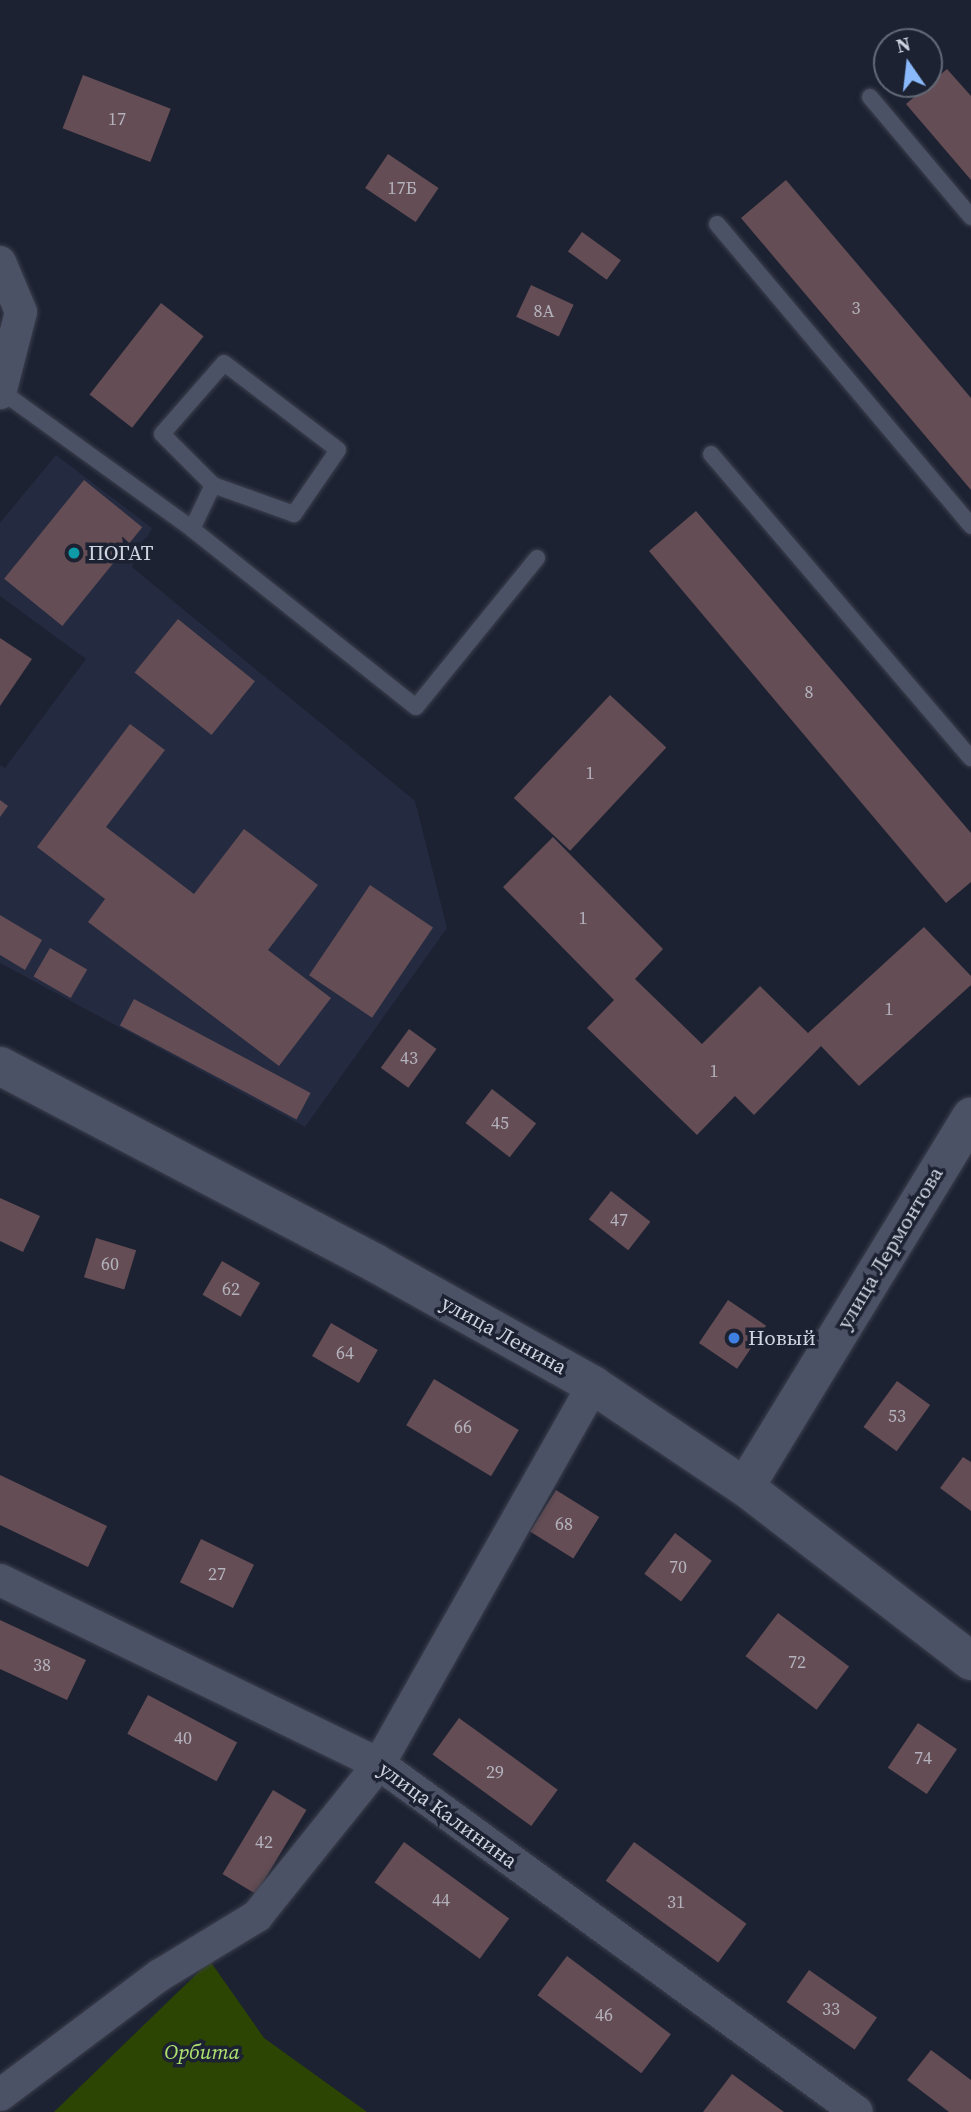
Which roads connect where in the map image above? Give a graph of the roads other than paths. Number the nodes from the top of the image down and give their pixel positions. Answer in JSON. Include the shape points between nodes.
{"nodes":[{"id":1,"x":870,"y":97,"type":"dead end"},
{"id":2,"x":971,"y":217,"type":"edge"},
{"id":3,"x":717,"y":223,"type":"dead end"},
{"id":4,"x":0,"y":262,"type":"edge"},
{"id":5,"x":0,"y":392,"type":"edge"},
{"id":6,"x":711,"y":454,"type":"dead end"},
{"id":7,"x":213,"y":485,"type":"junction"},
{"id":8,"x":971,"y":526,"type":"edge"},
{"id":9,"x":192,"y":528,"type":"junction"},
{"id":10,"x":537,"y":558,"type":"dead end"},
{"id":11,"x":971,"y":758,"type":"edge"},
{"id":12,"x":0,"y":1066,"type":"edge"},
{"id":13,"x":971,"y":1118,"type":"edge"},
{"id":14,"x":593,"y":1385,"type":"junction"},
{"id":15,"x":745,"y":1487,"type":"junction"},
{"id":16,"x":0,"y":1580,"type":"edge"},
{"id":17,"x":971,"y":1661,"type":"edge"},
{"id":18,"x":380,"y":1764,"type":"junction"},
{"id":19,"x":0,"y":2095,"type":"edge"},
{"id":20,"x":858,"y":2112,"type":"edge"}],
"edges":[{"from":1,"to":2,"type":"lane"},
{"from":3,"to":8,"type":"lane"},
{"from":4,"to":5,"type":"street","via":[[21,312]]},
{"from":5,"to":9,"type":"lane"},
{"from":6,"to":11,"type":"lane"},
{"from":7,"to":7,"type":"lane","via":[[162,434],[224,363],[338,450],[294,514]]},
{"from":7,"to":9,"type":"lane"},
{"from":9,"to":10,"type":"lane","via":[[416,707]]},
{"from":12,"to":14,"type":"main road","name":"улица Ленина","via":[[376,1263]]},
{"from":13,"to":15,"type":"main road","name":"улица Лермонтова"},
{"from":14,"to":15,"type":"main road","name":"улица Ленина"},
{"from":14,"to":18,"type":"street"},
{"from":15,"to":17,"type":"main road","name":"улица Ленина"},
{"from":16,"to":18,"type":"street","name":"улица Калинина"},
{"from":18,"to":19,"type":"street","via":[[257,1916],[160,1975]]},
{"from":18,"to":20,"type":"street","name":"улица Калинина"}]}
